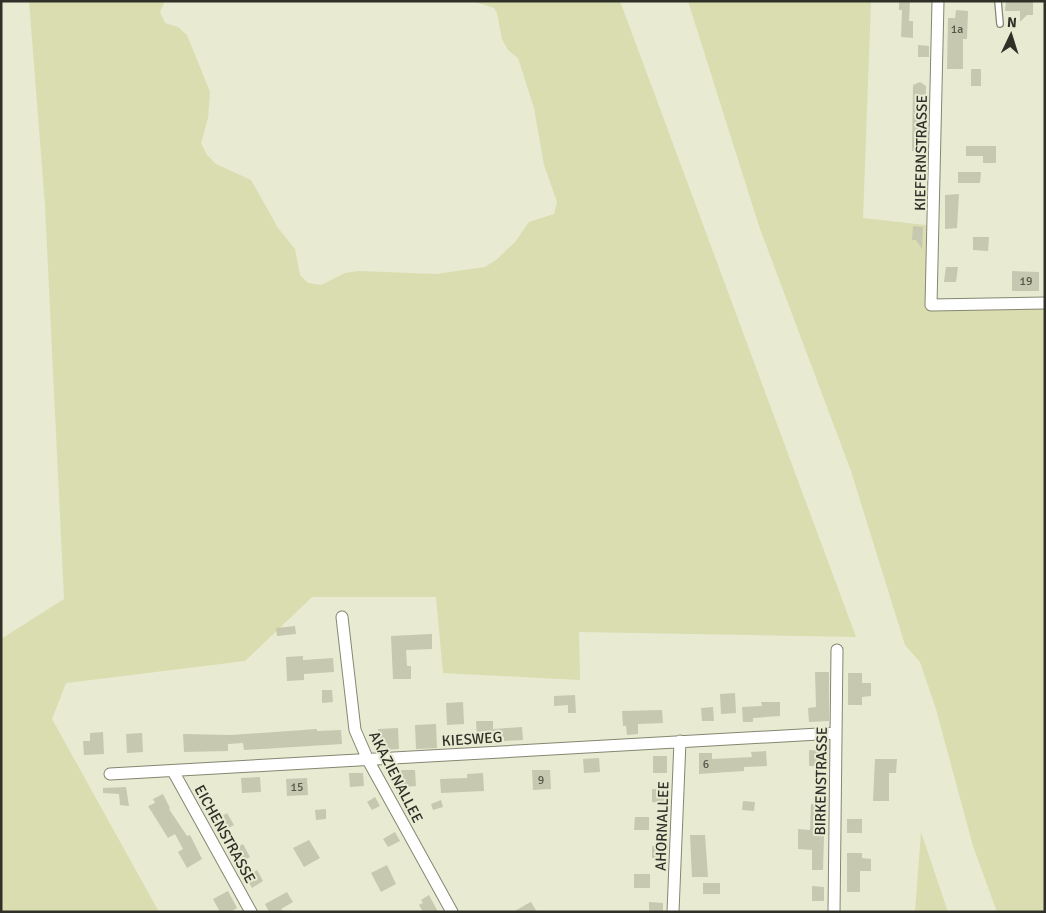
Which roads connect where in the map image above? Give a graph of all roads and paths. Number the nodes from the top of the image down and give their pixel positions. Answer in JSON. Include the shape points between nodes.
{"nodes":[{"id":1,"x":938,"y":1,"type":"edge"},
{"id":2,"x":998,"y":1,"type":"edge"},
{"id":3,"x":1000,"y":24,"type":"dead end"},
{"id":4,"x":1045,"y":303,"type":"edge"},
{"id":5,"x":342,"y":617,"type":"dead end"},
{"id":6,"x":837,"y":650,"type":"dead end"},
{"id":7,"x":836,"y":733,"type":"junction"},
{"id":8,"x":680,"y":741,"type":"junction"},
{"id":9,"x":368,"y":760,"type":"junction"},
{"id":10,"x":173,"y":771,"type":"junction"},
{"id":11,"x":110,"y":774,"type":"dead end"},
{"id":12,"x":251,"y":912,"type":"edge"},
{"id":13,"x":452,"y":912,"type":"edge"},
{"id":14,"x":673,"y":912,"type":"edge"},
{"id":15,"x":834,"y":912,"type":"edge"}],
"edges":[{"from":1,"to":4,"type":"street","name":"KIEFERNSTRASSE","via":[[931,305]]},
{"from":2,"to":3,"type":"lane"},
{"from":5,"to":9,"type":"street","name":"AKAZIENALLEE","via":[[355,730]]},
{"from":6,"to":7,"type":"street","name":"BIRKENSTRASSE"},
{"from":7,"to":8,"type":"street","name":"KIESWEG"},
{"from":7,"to":15,"type":"street","name":"BIRKENSTRASSE"},
{"from":8,"to":9,"type":"street","name":"KIESWEG"},
{"from":8,"to":14,"type":"street","name":"AHORNALLEE"},
{"from":9,"to":10,"type":"street","name":"KIESWEG"},
{"from":9,"to":13,"type":"street","name":"AKAZIENALLEE"},
{"from":10,"to":11,"type":"street","name":"KIESWEG"},
{"from":10,"to":12,"type":"street","name":"EICHENSTRASSE"}]}
